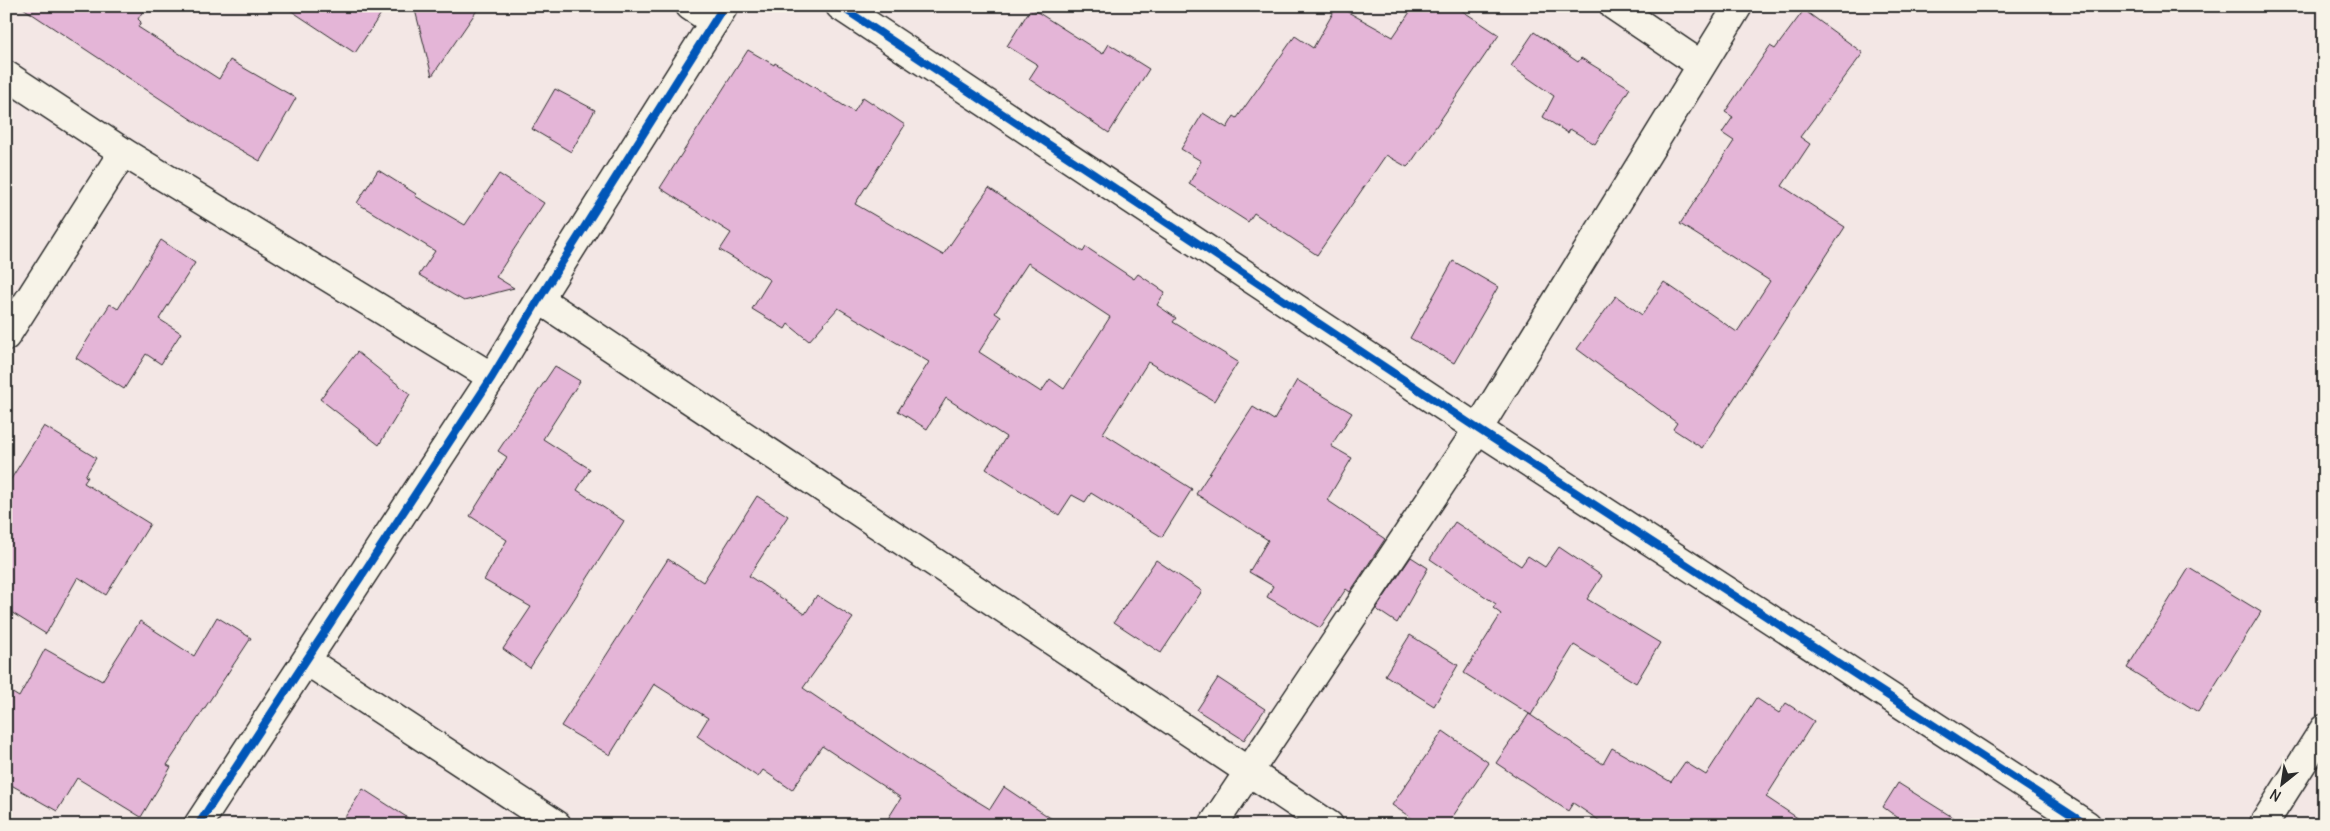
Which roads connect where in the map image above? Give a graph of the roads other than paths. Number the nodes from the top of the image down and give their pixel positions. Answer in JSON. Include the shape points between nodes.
{"nodes":[{"id":1,"x":690,"y":6,"type":"edge"},
{"id":2,"x":840,"y":6,"type":"edge"},
{"id":3,"x":1614,"y":6,"type":"edge"},
{"id":4,"x":1738,"y":6,"type":"edge"},
{"id":5,"x":719,"y":14,"type":"edge"},
{"id":6,"x":1701,"y":65,"type":"junction"},
{"id":7,"x":6,"y":75,"type":"edge"},
{"id":8,"x":123,"y":152,"type":"junction"},
{"id":9,"x":538,"y":299,"type":"junction"},
{"id":10,"x":6,"y":336,"type":"edge"},
{"id":11,"x":492,"y":377,"type":"junction"},
{"id":12,"x":1478,"y":429,"type":"junction"},
{"id":13,"x":307,"y":662,"type":"junction"},
{"id":14,"x":2324,"y":729,"type":"edge"},
{"id":15,"x":1248,"y":772,"type":"junction"},
{"id":16,"x":198,"y":825,"type":"edge"},
{"id":17,"x":557,"y":825,"type":"edge"},
{"id":18,"x":1213,"y":825,"type":"edge"},
{"id":19,"x":1329,"y":825,"type":"edge"},
{"id":20,"x":2087,"y":825,"type":"edge"},
{"id":21,"x":2263,"y":825,"type":"edge"}],
"edges":[{"from":1,"to":5,"type":"street"},
{"from":2,"to":12,"type":"street"},
{"from":3,"to":6,"type":"street"},
{"from":4,"to":6,"type":"street"},
{"from":5,"to":9,"type":"street"},
{"from":6,"to":12,"type":"street"},
{"from":7,"to":8,"type":"street"},
{"from":8,"to":10,"type":"street"},
{"from":8,"to":11,"type":"street"},
{"from":9,"to":11,"type":"street"},
{"from":9,"to":15,"type":"street"},
{"from":11,"to":13,"type":"street"},
{"from":12,"to":15,"type":"street"},
{"from":12,"to":20,"type":"street"},
{"from":13,"to":16,"type":"street"},
{"from":13,"to":17,"type":"street"},
{"from":14,"to":21,"type":"street"},
{"from":15,"to":18,"type":"street"},
{"from":15,"to":19,"type":"street"}]}
